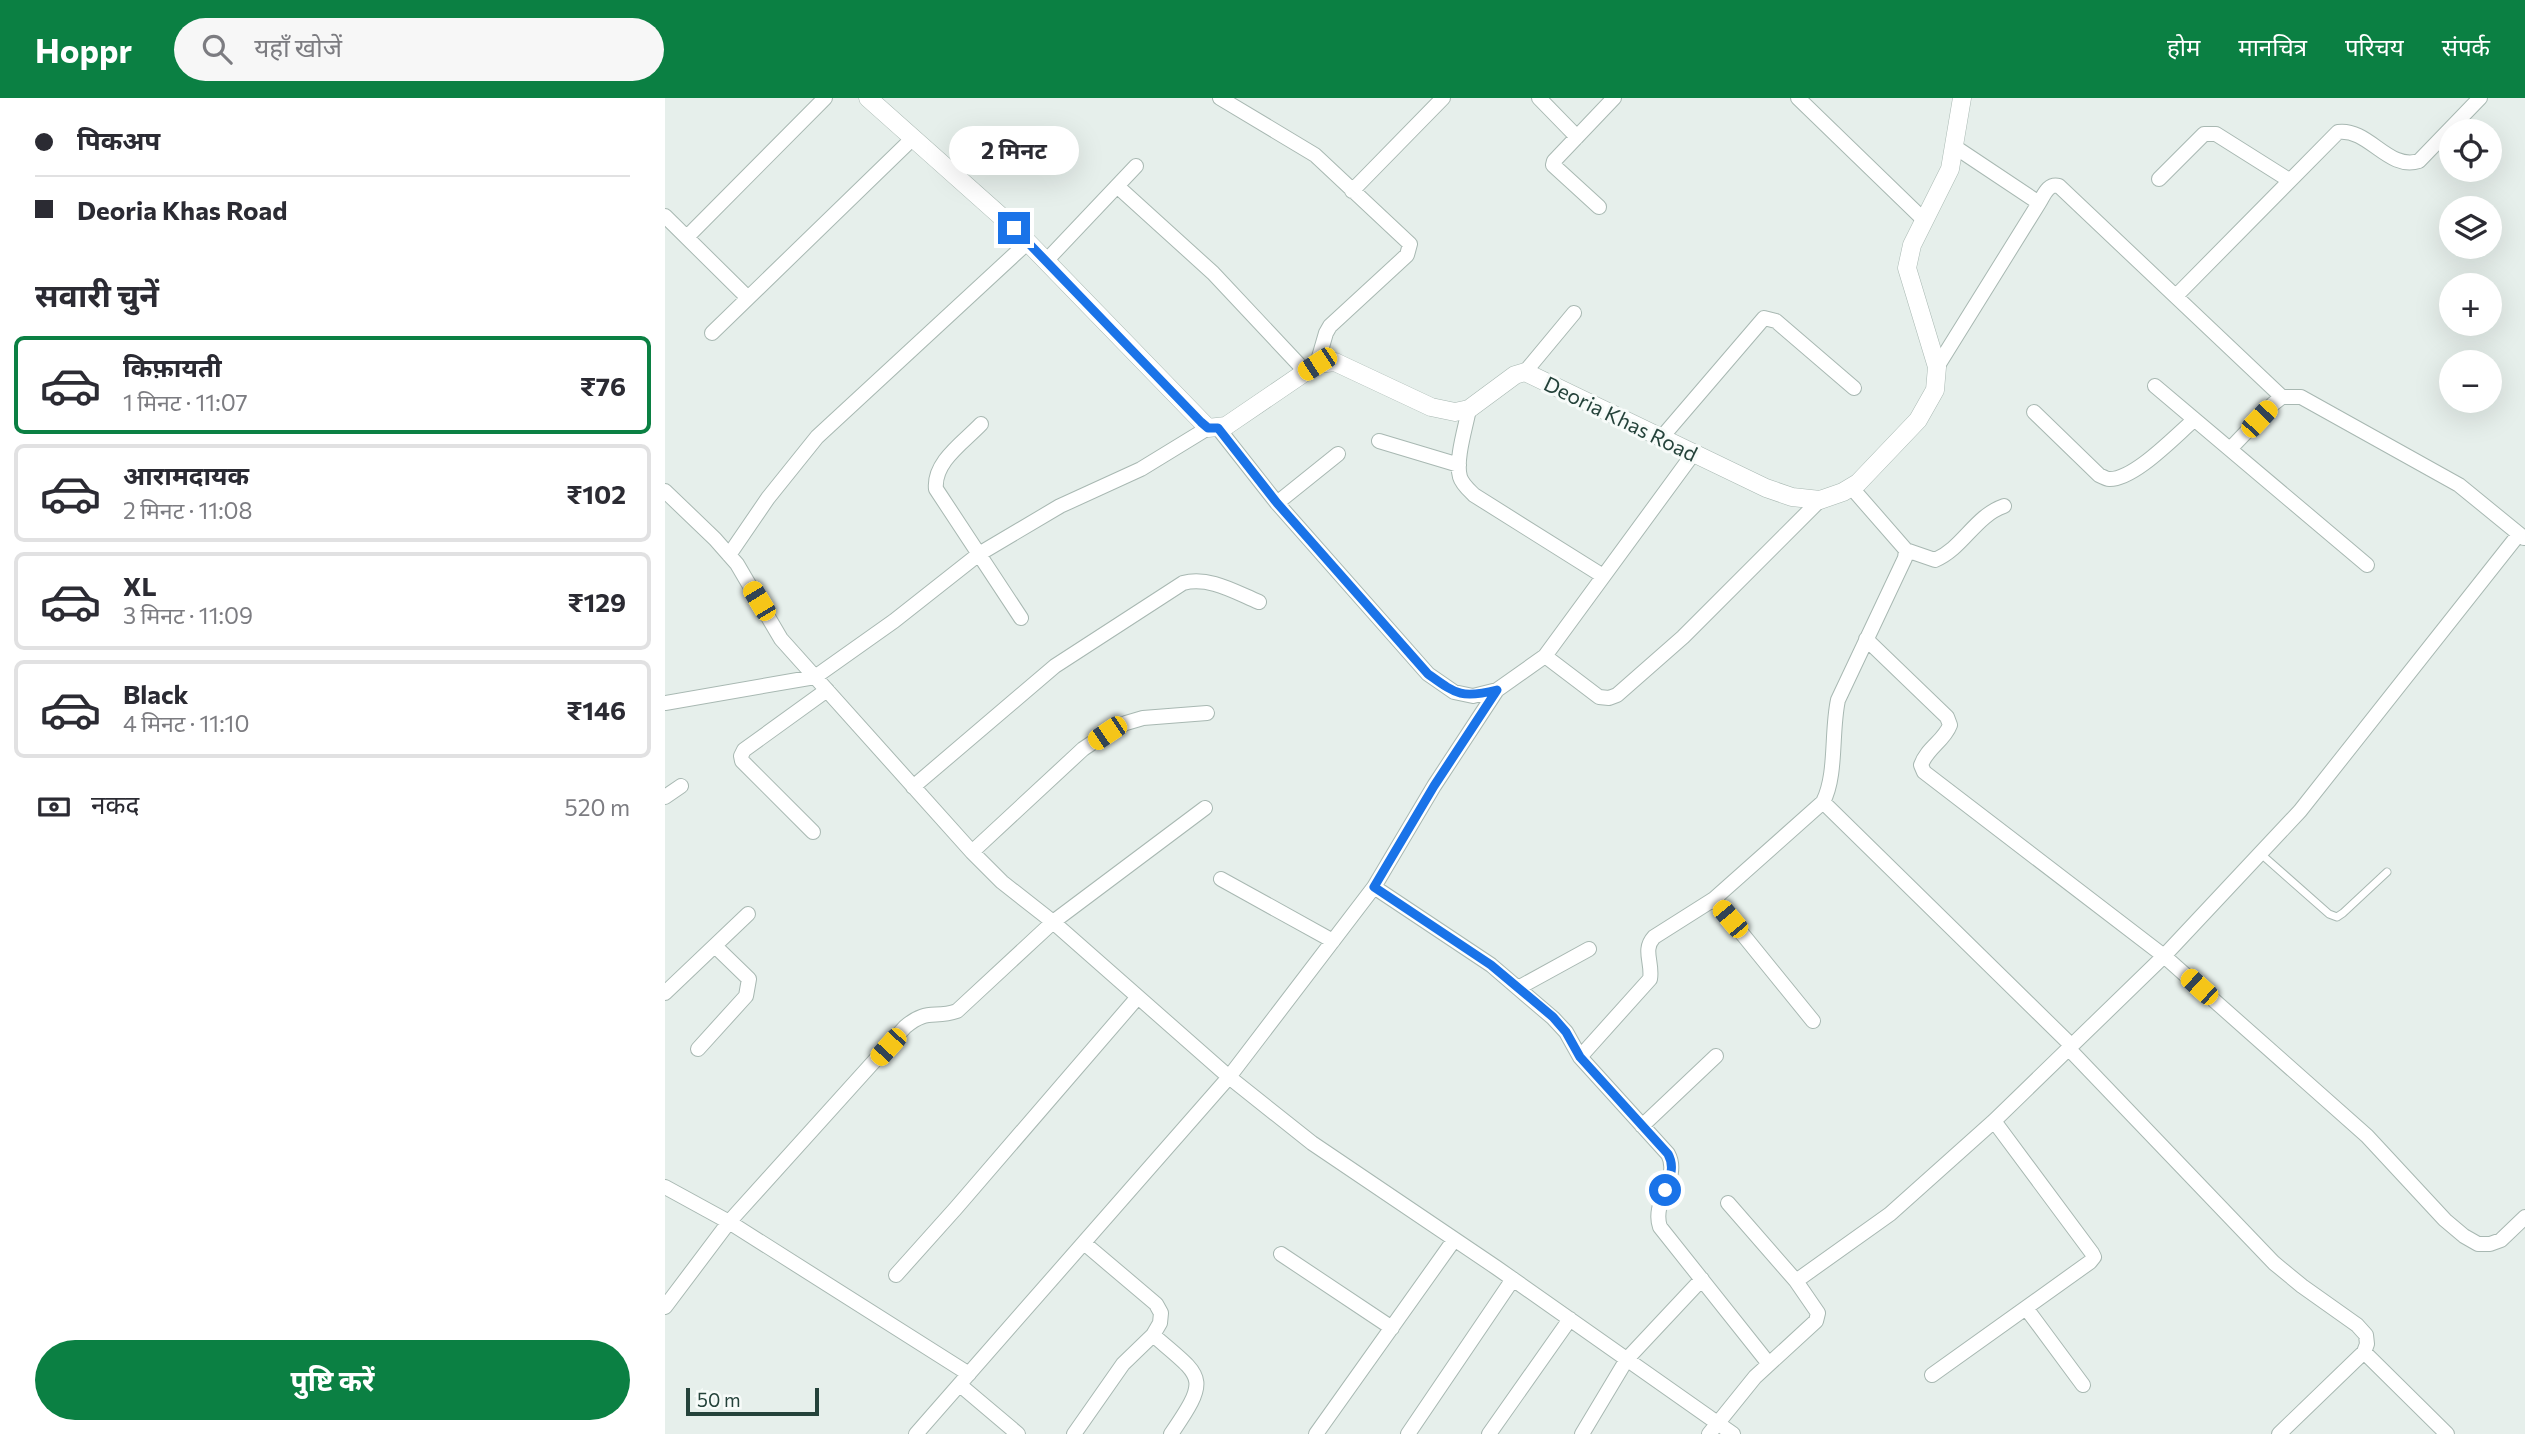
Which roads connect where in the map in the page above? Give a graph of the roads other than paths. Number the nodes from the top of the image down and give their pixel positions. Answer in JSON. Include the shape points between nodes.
{"nodes":[{"id":1,"x":825,"y":98,"type":"edge"},
{"id":2,"x":868,"y":98,"type":"edge"},
{"id":3,"x":1220,"y":98,"type":"edge"},
{"id":4,"x":1443,"y":98,"type":"edge"},
{"id":5,"x":1539,"y":98,"type":"edge"},
{"id":6,"x":1614,"y":98,"type":"edge"},
{"id":7,"x":1798,"y":98,"type":"edge"},
{"id":8,"x":1962,"y":98,"type":"edge"},
{"id":9,"x":2480,"y":98,"type":"edge"},
{"id":10,"x":1577,"y":137,"type":"junction"},
{"id":11,"x":913,"y":138,"type":"junction"},
{"id":12,"x":1955,"y":147,"type":"junction"},
{"id":13,"x":1136,"y":166,"type":"dead end"},
{"id":14,"x":2159,"y":179,"type":"dead end"},
{"id":15,"x":2289,"y":180,"type":"junction"},
{"id":16,"x":1117,"y":186,"type":"junction"},
{"id":17,"x":1352,"y":191,"type":"junction"},
{"id":18,"x":2039,"y":203,"type":"junction"},
{"id":19,"x":1599,"y":207,"type":"dead end"},
{"id":20,"x":665,"y":216,"type":"edge"},
{"id":21,"x":1924,"y":220,"type":"junction"},
{"id":22,"x":687,"y":237,"type":"junction"},
{"id":23,"x":1028,"y":242,"type":"junction"},
{"id":24,"x":1046,"y":261,"type":"junction"},
{"id":25,"x":2176,"y":296,"type":"junction"},
{"id":26,"x":748,"y":298,"type":"junction"},
{"id":27,"x":1574,"y":313,"type":"dead end"},
{"id":28,"x":712,"y":333,"type":"dead end"},
{"id":29,"x":1311,"y":368,"type":"junction"},
{"id":30,"x":1937,"y":368,"type":"junction"},
{"id":31,"x":1525,"y":372,"type":"junction"},
{"id":32,"x":2155,"y":386,"type":"dead end"},
{"id":33,"x":1854,"y":388,"type":"dead end"},
{"id":34,"x":2282,"y":397,"type":"junction"},
{"id":35,"x":1469,"y":409,"type":"junction"},
{"id":36,"x":2034,"y":412,"type":"dead end"},
{"id":37,"x":2194,"y":420,"type":"junction"},
{"id":38,"x":981,"y":424,"type":"dead end"},
{"id":39,"x":1213,"y":428,"type":"junction"},
{"id":40,"x":1662,"y":438,"type":"junction"},
{"id":41,"x":1379,"y":441,"type":"dead end"},
{"id":42,"x":2229,"y":449,"type":"junction"},
{"id":43,"x":1338,"y":454,"type":"dead end"},
{"id":44,"x":1693,"y":454,"type":"junction"},
{"id":45,"x":1459,"y":465,"type":"junction"},
{"id":46,"x":1851,"y":487,"type":"junction"},
{"id":47,"x":665,"y":491,"type":"edge"},
{"id":48,"x":1820,"y":500,"type":"junction"},
{"id":49,"x":1277,"y":503,"type":"junction"},
{"id":50,"x":2004,"y":506,"type":"dead end"},
{"id":51,"x":2522,"y":536,"type":"edge"},
{"id":52,"x":1906,"y":550,"type":"junction"},
{"id":53,"x":979,"y":554,"type":"junction"},
{"id":54,"x":729,"y":555,"type":"junction"},
{"id":55,"x":2367,"y":565,"type":"dead end"},
{"id":56,"x":1603,"y":576,"type":"junction"},
{"id":57,"x":1259,"y":603,"type":"dead end"},
{"id":58,"x":1021,"y":618,"type":"dead end"},
{"id":59,"x":1866,"y":639,"type":"junction"},
{"id":60,"x":1545,"y":656,"type":"junction"},
{"id":61,"x":815,"y":677,"type":"junction"},
{"id":62,"x":827,"y":690,"type":"junction"},
{"id":63,"x":1497,"y":690,"type":"junction"},
{"id":64,"x":665,"y":703,"type":"edge"},
{"id":65,"x":1207,"y":713,"type":"dead end"},
{"id":66,"x":681,"y":786,"type":"dead end"},
{"id":67,"x":913,"y":786,"type":"junction"},
{"id":68,"x":665,"y":797,"type":"edge"},
{"id":69,"x":1823,"y":802,"type":"junction"},
{"id":70,"x":1205,"y":808,"type":"dead end"},
{"id":71,"x":813,"y":832,"type":"dead end"},
{"id":72,"x":972,"y":852,"type":"junction"},
{"id":73,"x":2261,"y":854,"type":"junction"},
{"id":74,"x":2387,"y":872,"type":"dead end"},
{"id":75,"x":1221,"y":878,"type":"dead end"},
{"id":76,"x":1374,"y":887,"type":"junction"},
{"id":77,"x":1714,"y":899,"type":"junction"},
{"id":78,"x":748,"y":914,"type":"dead end"},
{"id":79,"x":1053,"y":922,"type":"junction"},
{"id":80,"x":1333,"y":941,"type":"junction"},
{"id":81,"x":715,"y":946,"type":"junction"},
{"id":82,"x":1589,"y":949,"type":"dead end"},
{"id":83,"x":2164,"y":956,"type":"junction"},
{"id":84,"x":1518,"y":988,"type":"junction"},
{"id":85,"x":665,"y":993,"type":"edge"},
{"id":86,"x":1137,"y":998,"type":"junction"},
{"id":87,"x":1813,"y":1021,"type":"dead end"},
{"id":88,"x":2070,"y":1047,"type":"junction"},
{"id":89,"x":698,"y":1049,"type":"dead end"},
{"id":90,"x":1716,"y":1056,"type":"dead end"},
{"id":91,"x":1580,"y":1057,"type":"junction"},
{"id":92,"x":1229,"y":1077,"type":"junction"},
{"id":93,"x":1994,"y":1121,"type":"junction"},
{"id":94,"x":1642,"y":1126,"type":"junction"},
{"id":95,"x":665,"y":1187,"type":"edge"},
{"id":96,"x":1728,"y":1203,"type":"dead end"},
{"id":97,"x":2525,"y":1217,"type":"edge"},
{"id":98,"x":729,"y":1222,"type":"junction"},
{"id":99,"x":1454,"y":1240,"type":"junction"},
{"id":100,"x":1084,"y":1243,"type":"junction"},
{"id":101,"x":1281,"y":1254,"type":"dead end"},
{"id":102,"x":895,"y":1275,"type":"dead end"},
{"id":103,"x":1513,"y":1279,"type":"junction"},
{"id":104,"x":1702,"y":1279,"type":"junction"},
{"id":105,"x":1796,"y":1281,"type":"junction"},
{"id":106,"x":665,"y":1307,"type":"edge"},
{"id":107,"x":2026,"y":1308,"type":"junction"},
{"id":108,"x":1570,"y":1319,"type":"junction"},
{"id":109,"x":1392,"y":1328,"type":"junction"},
{"id":110,"x":1153,"y":1335,"type":"junction"},
{"id":111,"x":2364,"y":1352,"type":"junction"},
{"id":112,"x":1627,"y":1359,"type":"junction"},
{"id":113,"x":1769,"y":1364,"type":"junction"},
{"id":114,"x":1932,"y":1375,"type":"dead end"},
{"id":115,"x":964,"y":1380,"type":"junction"},
{"id":116,"x":2083,"y":1385,"type":"dead end"},
{"id":117,"x":1713,"y":1428,"type":"edge"},
{"id":118,"x":916,"y":1434,"type":"edge"},
{"id":119,"x":1018,"y":1434,"type":"edge"},
{"id":120,"x":1074,"y":1434,"type":"edge"},
{"id":121,"x":1171,"y":1434,"type":"edge"},
{"id":122,"x":1315,"y":1434,"type":"edge"},
{"id":123,"x":1408,"y":1434,"type":"edge"},
{"id":124,"x":1489,"y":1434,"type":"edge"},
{"id":125,"x":1582,"y":1434,"type":"edge"},
{"id":126,"x":1733,"y":1434,"type":"edge"},
{"id":127,"x":2279,"y":1434,"type":"edge"},
{"id":128,"x":2447,"y":1434,"type":"edge"}],
"edges":[{"from":1,"to":22,"type":"street"},
{"from":2,"to":11,"type":"street"},
{"from":3,"to":17,"type":"street","via":[[1315,155]]},
{"from":4,"to":17,"type":"street"},
{"from":5,"to":10,"type":"street"},
{"from":6,"to":10,"type":"street"},
{"from":7,"to":21,"type":"street"},
{"from":8,"to":12,"type":"street"},
{"from":9,"to":15,"type":"street","via":[[2419,161],[2397,160],[2347,130],[2339,132]]},
{"from":10,"to":19,"type":"street","via":[[1553,164]]},
{"from":11,"to":23,"type":"street"},
{"from":11,"to":26,"type":"street"},
{"from":12,"to":18,"type":"street"},
{"from":12,"to":21,"type":"street","via":[[1943,187]]},
{"from":13,"to":16,"type":"street"},
{"from":14,"to":15,"type":"street","via":[[2209,133]]},
{"from":15,"to":25,"type":"street"},
{"from":16,"to":24,"type":"street"},
{"from":16,"to":29,"type":"street"},
{"from":17,"to":29,"type":"street","via":[[1407,240],[1410,250],[1330,326]]},
{"from":18,"to":25,"type":"street","via":[[2050,187],[2059,186]]},
{"from":18,"to":30,"type":"street"},
{"from":20,"to":22,"type":"street"},
{"from":21,"to":30,"type":"street","via":[[1907,268]]},
{"from":22,"to":26,"type":"street"},
{"from":23,"to":24,"type":"street"},
{"from":23,"to":54,"type":"street","via":[[817,437]]},
{"from":24,"to":39,"type":"street"},
{"from":25,"to":34,"type":"street"},
{"from":26,"to":28,"type":"street"},
{"from":27,"to":31,"type":"street"},
{"from":29,"to":35,"type":"street","via":[[1335,362],[1443,411]]},
{"from":29,"to":39,"type":"street","via":[[1226,426]]},
{"from":30,"to":46,"type":"street","via":[[1935,390],[1918,421]]},
{"from":31,"to":35,"type":"street","name":"Deoria Khas Road"},
{"from":31,"to":40,"type":"street","name":"Deoria Khas Road"},
{"from":32,"to":37,"type":"street"},
{"from":33,"to":40,"type":"street","via":[[1776,321],[1764,318]]},
{"from":34,"to":42,"type":"street"},
{"from":34,"to":51,"type":"street","via":[[2301,397],[2448,479]]},
{"from":35,"to":45,"type":"street"},
{"from":36,"to":37,"type":"street","via":[[2108,479],[2138,467]]},
{"from":37,"to":42,"type":"street"},
{"from":38,"to":53,"type":"street","via":[[940,466],[935,479],[936,489]]},
{"from":39,"to":49,"type":"street"},
{"from":39,"to":53,"type":"street","via":[[1060,506]]},
{"from":40,"to":44,"type":"street","name":"Deoria Khas Road"},
{"from":41,"to":45,"type":"street"},
{"from":42,"to":55,"type":"street"},
{"from":43,"to":49,"type":"street"},
{"from":44,"to":48,"type":"street","name":"Deoria Khas Road","via":[[1766,488]]},
{"from":44,"to":56,"type":"street"},
{"from":45,"to":56,"type":"street","via":[[1460,478],[1474,495]]},
{"from":46,"to":48,"type":"street"},
{"from":46,"to":52,"type":"street"},
{"from":47,"to":54,"type":"street"},
{"from":48,"to":60,"type":"street","via":[[1683,637],[1617,695],[1599,697]]},
{"from":49,"to":63,"type":"street","via":[[1428,674],[1454,692],[1473,696]]},
{"from":50,"to":52,"type":"street","via":[[1988,514],[1946,556],[1935,561]]},
{"from":51,"to":73,"type":"street"},
{"from":52,"to":59,"type":"street"},
{"from":53,"to":58,"type":"street"},
{"from":53,"to":61,"type":"street"},
{"from":54,"to":61,"type":"street","via":[[781,639]]},
{"from":56,"to":60,"type":"street"},
{"from":57,"to":67,"type":"street","via":[[1208,581],[1183,583],[1055,666]]},
{"from":59,"to":69,"type":"street","via":[[1838,700],[1830,784]]},
{"from":59,"to":83,"type":"street","via":[[1951,725],[1924,756],[1924,772]]},
{"from":60,"to":63,"type":"street"},
{"from":61,"to":62,"type":"street"},
{"from":61,"to":64,"type":"street"},
{"from":62,"to":67,"type":"street"},
{"from":62,"to":71,"type":"street","via":[[741,756]]},
{"from":63,"to":76,"type":"street"},
{"from":65,"to":72,"type":"street","via":[[1143,718],[1107,733],[1083,749]]},
{"from":66,"to":68,"type":"street"},
{"from":67,"to":72,"type":"street"},
{"from":69,"to":77,"type":"street"},
{"from":69,"to":88,"type":"street"},
{"from":70,"to":79,"type":"street"},
{"from":72,"to":79,"type":"street","via":[[1002,883]]},
{"from":73,"to":74,"type":"lane","via":[[2329,914],[2337,916]]},
{"from":73,"to":83,"type":"street"},
{"from":75,"to":80,"type":"street"},
{"from":76,"to":80,"type":"street"},
{"from":76,"to":84,"type":"street"},
{"from":77,"to":87,"type":"street"},
{"from":77,"to":91,"type":"street","via":[[1648,943],[1650,979]]},
{"from":78,"to":81,"type":"street"},
{"from":79,"to":86,"type":"street"},
{"from":79,"to":98,"type":"street","via":[[957,1011],[944,1016],[923,1014],[905,1027]]},
{"from":80,"to":92,"type":"street"},
{"from":81,"to":85,"type":"street"},
{"from":81,"to":89,"type":"street","via":[[749,979],[749,988]]},
{"from":82,"to":84,"type":"street"},
{"from":83,"to":88,"type":"street"},
{"from":83,"to":97,"type":"street","via":[[2367,1136],[2464,1236],[2478,1244],[2490,1244],[2501,1240]]},
{"from":84,"to":91,"type":"street","via":[[1553,1017]]},
{"from":86,"to":92,"type":"street"},
{"from":86,"to":102,"type":"street"},
{"from":88,"to":93,"type":"street"},
{"from":88,"to":111,"type":"street","via":[[2274,1263],[2357,1325],[2365,1335]]},
{"from":90,"to":94,"type":"street"},
{"from":91,"to":94,"type":"street"},
{"from":92,"to":99,"type":"street","via":[[1312,1143]]},
{"from":92,"to":100,"type":"street"},
{"from":93,"to":105,"type":"street","via":[[1890,1214]]},
{"from":93,"to":107,"type":"street","via":[[2094,1257]]},
{"from":94,"to":104,"type":"street","via":[[1672,1163],[1658,1209],[1660,1227]]},
{"from":95,"to":98,"type":"street"},
{"from":96,"to":105,"type":"street"},
{"from":98,"to":106,"type":"street"},
{"from":98,"to":115,"type":"street"},
{"from":99,"to":103,"type":"street"},
{"from":99,"to":109,"type":"street"},
{"from":100,"to":110,"type":"street","via":[[1156,1304],[1160,1324]]},
{"from":100,"to":115,"type":"street"},
{"from":101,"to":109,"type":"street"},
{"from":103,"to":108,"type":"street"},
{"from":103,"to":123,"type":"street"},
{"from":104,"to":112,"type":"street"},
{"from":104,"to":113,"type":"street"},
{"from":105,"to":113,"type":"street","via":[[1818,1317]]},
{"from":107,"to":114,"type":"street"},
{"from":107,"to":116,"type":"street"},
{"from":108,"to":112,"type":"street"},
{"from":108,"to":124,"type":"street"},
{"from":109,"to":122,"type":"street"},
{"from":110,"to":120,"type":"street","via":[[1123,1364]]},
{"from":110,"to":121,"type":"street","via":[[1198,1378],[1192,1404]]},
{"from":111,"to":127,"type":"street"},
{"from":111,"to":128,"type":"street"},
{"from":112,"to":117,"type":"street"},
{"from":112,"to":125,"type":"street"},
{"from":113,"to":117,"type":"street"},
{"from":115,"to":118,"type":"street"},
{"from":115,"to":119,"type":"street"},
{"from":117,"to":126,"type":"street"}]}
